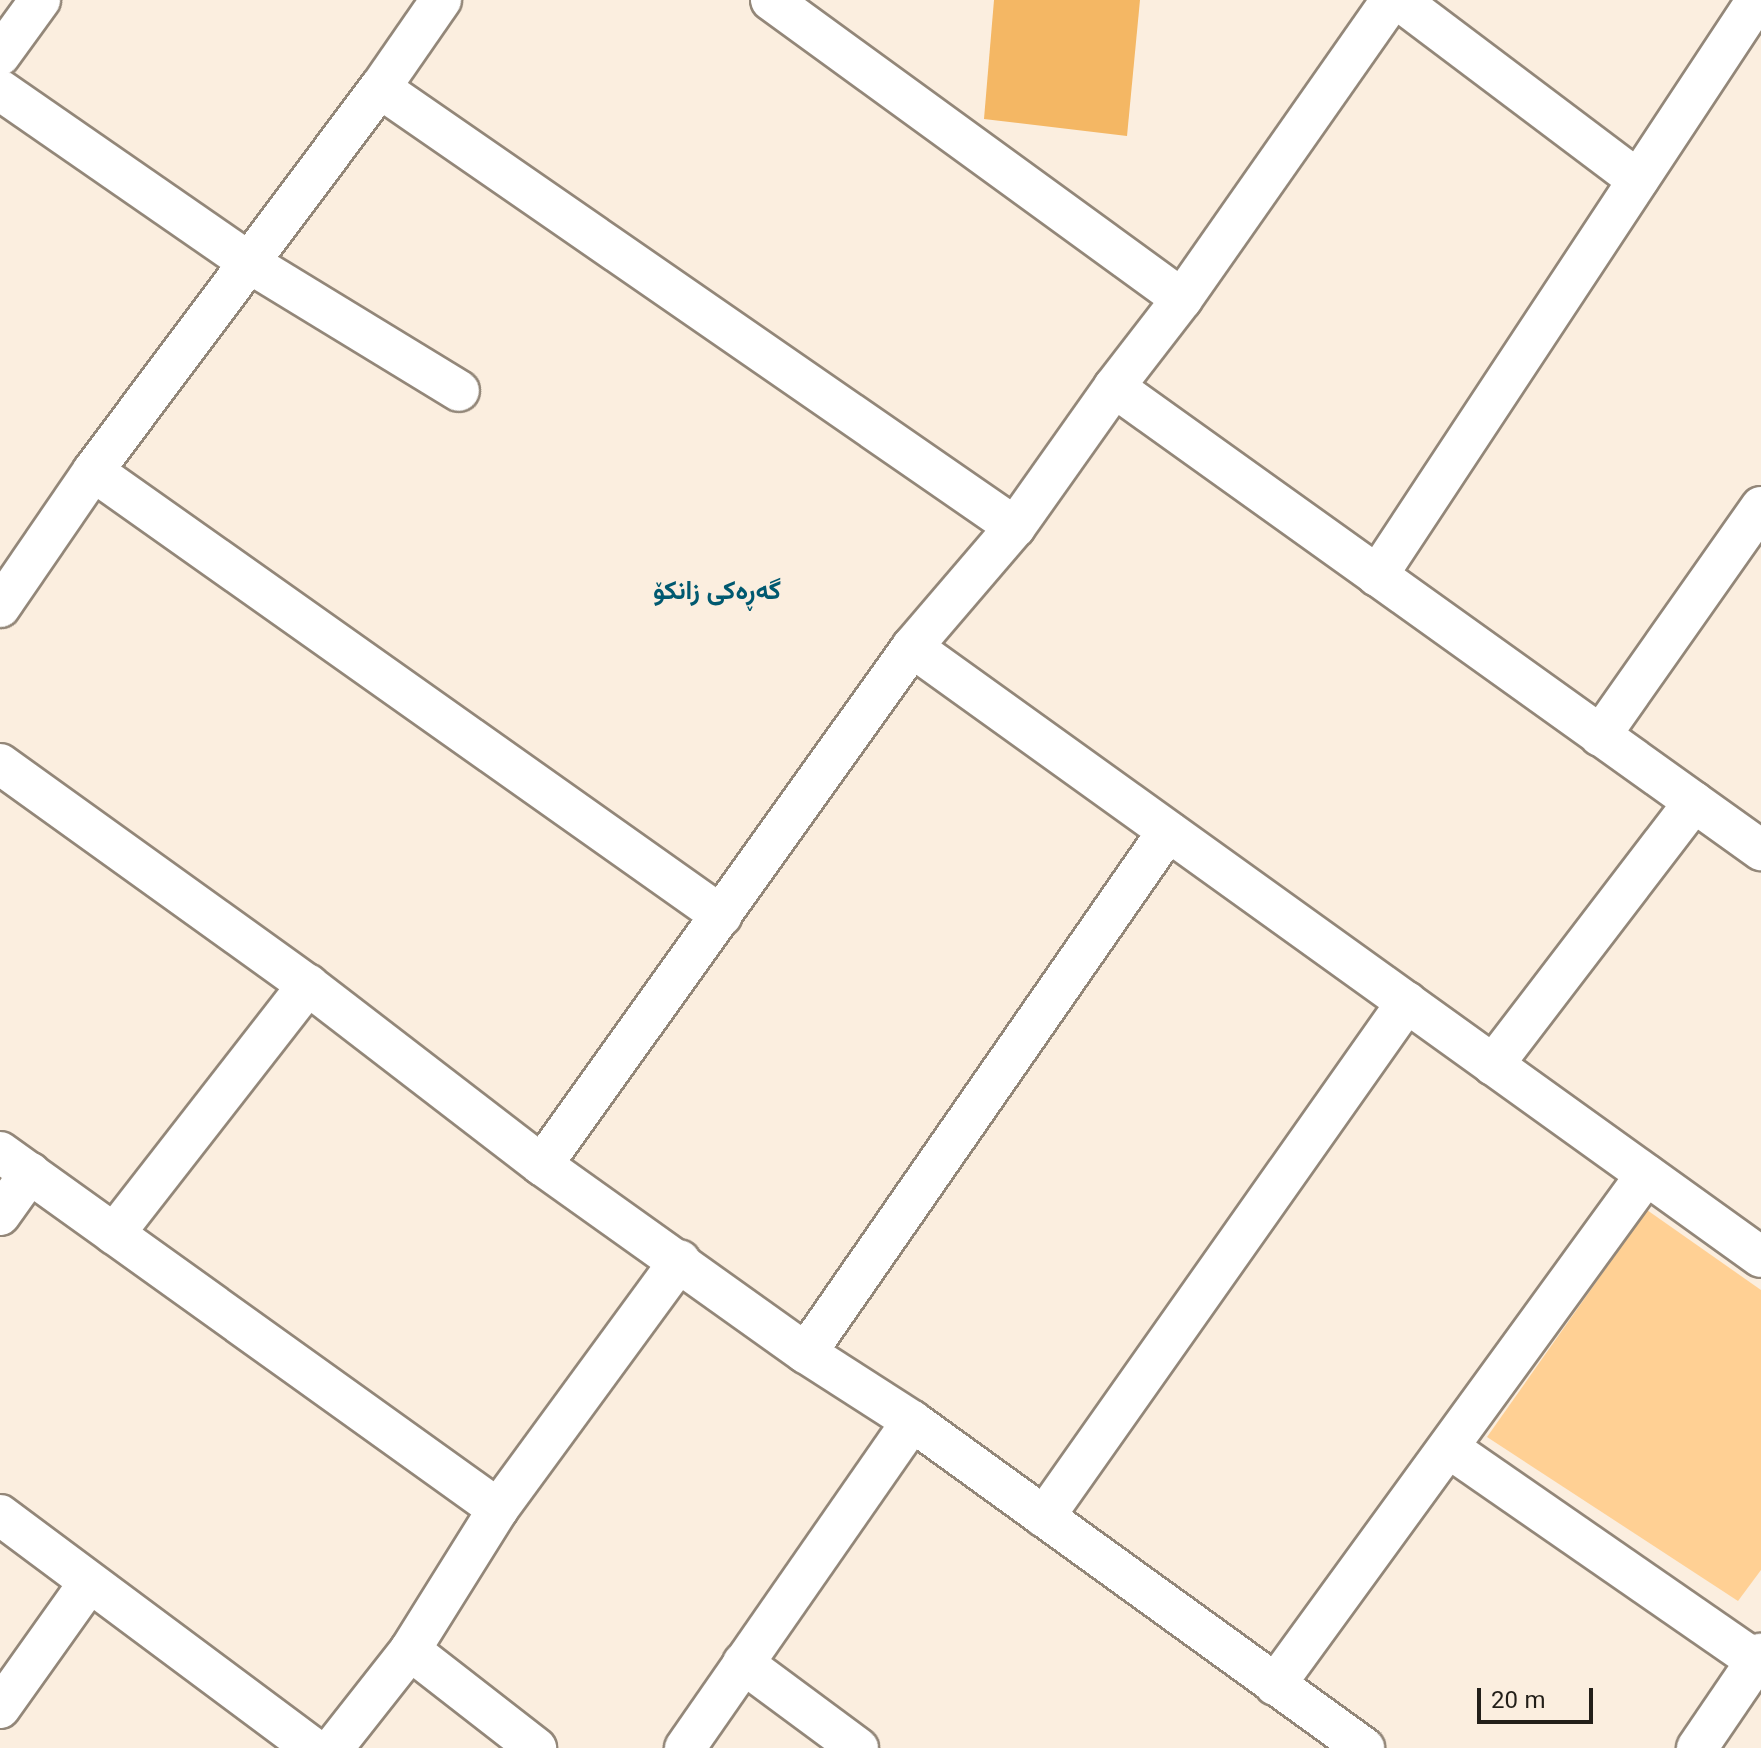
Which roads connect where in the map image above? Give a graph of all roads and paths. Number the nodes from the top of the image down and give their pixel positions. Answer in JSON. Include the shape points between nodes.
{"nodes":[{"id":1,"x":40,"y":0,"type":"edge"},
{"id":2,"x":441,"y":0,"type":"edge"},
{"id":3,"x":1391,"y":0,"type":"edge"},
{"id":4,"x":1399,"y":0,"type":"edge"},
{"id":5,"x":1757,"y":0,"type":"edge"},
{"id":6,"x":791,"y":6,"type":"edge"},
{"id":7,"x":0,"y":55,"type":"edge"},
{"id":8,"x":380,"y":88,"type":"junction"},
{"id":9,"x":0,"y":90,"type":"edge"},
{"id":10,"x":1638,"y":180,"type":"junction"},
{"id":11,"x":248,"y":262,"type":"junction"},
{"id":12,"x":1182,"y":299,"type":"junction"},
{"id":13,"x":1114,"y":387,"type":"junction"},
{"id":14,"x":459,"y":391,"type":"dead end"},
{"id":15,"x":93,"y":471,"type":"junction"},
{"id":16,"x":1761,"y":507,"type":"edge"},
{"id":17,"x":1015,"y":527,"type":"junction"},
{"id":18,"x":1377,"y":576,"type":"junction"},
{"id":19,"x":0,"y":607,"type":"edge"},
{"id":20,"x":912,"y":647,"type":"junction"},
{"id":21,"x":1600,"y":736,"type":"junction"},
{"id":22,"x":0,"y":764,"type":"edge"},
{"id":23,"x":1694,"y":802,"type":"junction"},
{"id":24,"x":1168,"y":831,"type":"junction"},
{"id":25,"x":1761,"y":850,"type":"edge"},
{"id":26,"x":722,"y":916,"type":"junction"},
{"id":27,"x":308,"y":985,"type":"junction"},
{"id":28,"x":1407,"y":1002,"type":"junction"},
{"id":29,"x":1493,"y":1065,"type":"junction"},
{"id":30,"x":15,"y":1162,"type":"edge"},
{"id":31,"x":542,"y":1165,"type":"junction"},
{"id":32,"x":1646,"y":1175,"type":"junction"},
{"id":33,"x":0,"y":1215,"type":"edge"},
{"id":34,"x":114,"y":1234,"type":"junction"},
{"id":35,"x":1761,"y":1257,"type":"edge"},
{"id":36,"x":680,"y":1260,"type":"junction"},
{"id":37,"x":806,"y":1353,"type":"junction"},
{"id":38,"x":912,"y":1421,"type":"junction"},
{"id":39,"x":1449,"y":1448,"type":"junction"},
{"id":40,"x":498,"y":1509,"type":"junction"},
{"id":41,"x":0,"y":1515,"type":"edge"},
{"id":42,"x":1044,"y":1517,"type":"junction"},
{"id":43,"x":88,"y":1584,"type":"junction"},
{"id":44,"x":410,"y":1650,"type":"junction"},
{"id":45,"x":1759,"y":1658,"type":"edge"},
{"id":46,"x":743,"y":1663,"type":"junction"},
{"id":47,"x":1275,"y":1685,"type":"junction"},
{"id":48,"x":0,"y":1708,"type":"edge"},
{"id":49,"x":313,"y":1748,"type":"edge"},
{"id":50,"x":333,"y":1748,"type":"edge"},
{"id":51,"x":536,"y":1748,"type":"edge"},
{"id":52,"x":685,"y":1748,"type":"edge"},
{"id":53,"x":858,"y":1748,"type":"edge"},
{"id":54,"x":1364,"y":1748,"type":"edge"},
{"id":55,"x":1697,"y":1748,"type":"edge"}],
"edges":[{"from":1,"to":7,"type":"street"},
{"from":2,"to":8,"type":"street"},
{"from":3,"to":12,"type":"street"},
{"from":4,"to":10,"type":"street"},
{"from":5,"to":10,"type":"street"},
{"from":6,"to":12,"type":"street"},
{"from":8,"to":11,"type":"street"},
{"from":8,"to":17,"type":"street"},
{"from":9,"to":11,"type":"street"},
{"from":10,"to":18,"type":"street"},
{"from":11,"to":14,"type":"street"},
{"from":11,"to":15,"type":"street"},
{"from":12,"to":13,"type":"street"},
{"from":13,"to":17,"type":"street"},
{"from":13,"to":18,"type":"street"},
{"from":15,"to":19,"type":"street"},
{"from":15,"to":26,"type":"street"},
{"from":16,"to":21,"type":"street"},
{"from":17,"to":20,"type":"street"},
{"from":18,"to":21,"type":"street"},
{"from":20,"to":24,"type":"street"},
{"from":20,"to":26,"type":"street"},
{"from":21,"to":23,"type":"street"},
{"from":22,"to":27,"type":"street"},
{"from":23,"to":25,"type":"street"},
{"from":23,"to":29,"type":"street"},
{"from":24,"to":28,"type":"street"},
{"from":24,"to":37,"type":"street"},
{"from":26,"to":31,"type":"street"},
{"from":27,"to":31,"type":"street"},
{"from":27,"to":34,"type":"street"},
{"from":28,"to":29,"type":"street"},
{"from":28,"to":42,"type":"street"},
{"from":29,"to":32,"type":"street"},
{"from":30,"to":33,"type":"street"},
{"from":30,"to":34,"type":"street"},
{"from":31,"to":36,"type":"street"},
{"from":32,"to":35,"type":"street"},
{"from":32,"to":39,"type":"street"},
{"from":34,"to":40,"type":"street"},
{"from":36,"to":37,"type":"street"},
{"from":36,"to":40,"type":"street"},
{"from":37,"to":38,"type":"street"},
{"from":38,"to":42,"type":"street"},
{"from":38,"to":46,"type":"street"},
{"from":39,"to":45,"type":"street"},
{"from":39,"to":47,"type":"street"},
{"from":40,"to":44,"type":"street"},
{"from":41,"to":43,"type":"street"},
{"from":42,"to":47,"type":"street"},
{"from":43,"to":48,"type":"street"},
{"from":43,"to":49,"type":"street"},
{"from":44,"to":50,"type":"street"},
{"from":44,"to":51,"type":"street"},
{"from":45,"to":55,"type":"street"},
{"from":46,"to":52,"type":"street"},
{"from":46,"to":53,"type":"street"},
{"from":47,"to":54,"type":"street"}]}
